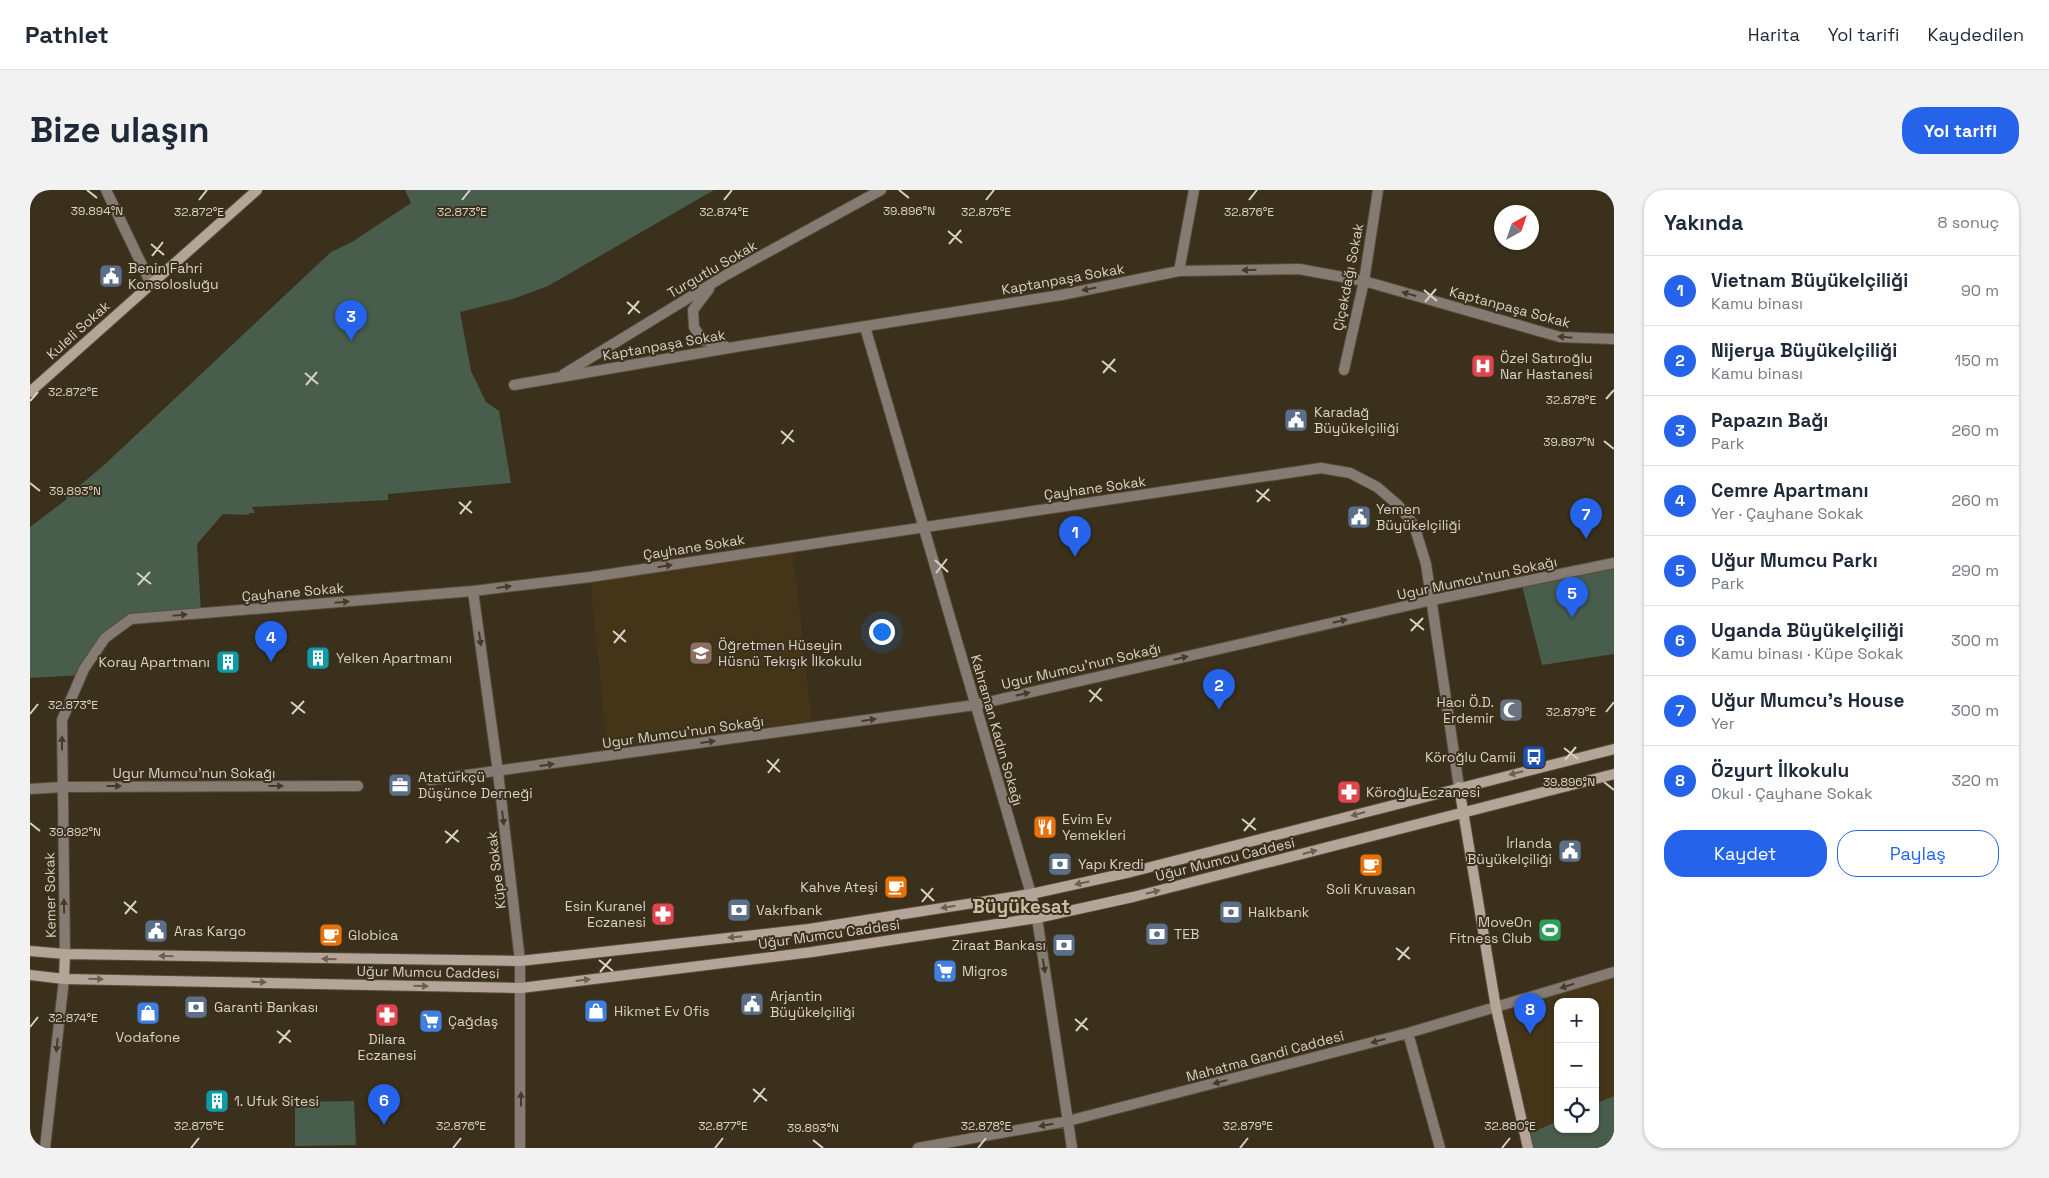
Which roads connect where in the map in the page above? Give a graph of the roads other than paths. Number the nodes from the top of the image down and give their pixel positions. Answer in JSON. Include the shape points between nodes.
{"nodes":[{"id":1,"x":106,"y":190,"type":"edge"},
{"id":2,"x":257,"y":190,"type":"edge"},
{"id":3,"x":881,"y":190,"type":"edge"},
{"id":4,"x":1194,"y":190,"type":"edge"},
{"id":5,"x":1378,"y":190,"type":"edge"},
{"id":6,"x":1179,"y":271,"type":"junction"},
{"id":7,"x":726,"y":275,"type":"junction"},
{"id":8,"x":1364,"y":281,"type":"junction"},
{"id":9,"x":151,"y":284,"type":"junction"},
{"id":10,"x":865,"y":327,"type":"junction"},
{"id":11,"x":1614,"y":340,"type":"edge"},
{"id":12,"x":741,"y":346,"type":"junction"},
{"id":13,"x":1344,"y":370,"type":"dead end"},
{"id":14,"x":559,"y":377,"type":"junction"},
{"id":15,"x":514,"y":385,"type":"dead end"},
{"id":16,"x":30,"y":392,"type":"edge"},
{"id":17,"x":923,"y":527,"type":"junction"},
{"id":18,"x":1614,"y":564,"type":"edge"},
{"id":19,"x":473,"y":591,"type":"junction"},
{"id":20,"x":1432,"y":600,"type":"junction"},
{"id":21,"x":131,"y":618,"type":"joint"},
{"id":22,"x":976,"y":705,"type":"junction"},
{"id":23,"x":1614,"y":749,"type":"edge"},
{"id":24,"x":498,"y":772,"type":"junction"},
{"id":25,"x":1614,"y":774,"type":"edge"},
{"id":26,"x":430,"y":780,"type":"dead end"},
{"id":27,"x":62,"y":786,"type":"junction"},
{"id":28,"x":358,"y":786,"type":"dead end"},
{"id":29,"x":1460,"y":787,"type":"junction"},
{"id":30,"x":30,"y":789,"type":"edge"},
{"id":31,"x":1464,"y":812,"type":"junction"},
{"id":32,"x":1031,"y":894,"type":"junction"},
{"id":33,"x":1037,"y":918,"type":"junction"},
{"id":34,"x":30,"y":951,"type":"edge"},
{"id":35,"x":65,"y":954,"type":"junction"},
{"id":36,"x":520,"y":961,"type":"junction"},
{"id":37,"x":1614,"y":972,"type":"edge"},
{"id":38,"x":30,"y":975,"type":"edge"},
{"id":39,"x":64,"y":979,"type":"junction"},
{"id":40,"x":522,"y":988,"type":"junction"},
{"id":41,"x":1496,"y":1008,"type":"junction"},
{"id":42,"x":1408,"y":1033,"type":"junction"},
{"id":43,"x":1068,"y":1121,"type":"junction"},
{"id":44,"x":45,"y":1148,"type":"edge"},
{"id":45,"x":520,"y":1148,"type":"edge"},
{"id":46,"x":918,"y":1148,"type":"edge"},
{"id":47,"x":1072,"y":1148,"type":"edge"},
{"id":48,"x":1440,"y":1148,"type":"edge"},
{"id":49,"x":1528,"y":1148,"type":"edge"}],
"edges":[{"from":1,"to":9,"type":"street"},
{"from":2,"to":9,"type":"main road","name":"Kuleli Sokak"},
{"from":3,"to":7,"type":"street","name":"Turgutlu Sokak"},
{"from":4,"to":6,"type":"street"},
{"from":5,"to":8,"type":"street","name":"Çiçekdağı Sokak"},
{"from":8,"to":6,"type":"street","name":"Kaptanpaşa Sokak","one_way":true,"via":[[1299,269]]},
{"from":6,"to":10,"type":"street","name":"Kaptanpaşa Sokak","one_way":true,"via":[[1061,295]]},
{"from":7,"to":12,"type":"street","via":[[710,288],[693,310],[694,327],[702,340],[720,346]]},
{"from":7,"to":14,"type":"street","name":"Turgutlu Sokak"},
{"from":11,"to":8,"type":"street","name":"Kaptanpaşa Sokak","one_way":true,"via":[[1560,337]]},
{"from":8,"to":13,"type":"street","name":"Çiçekdağı Sokak"},
{"from":9,"to":16,"type":"main road","name":"Kuleli Sokak"},
{"from":10,"to":12,"type":"street","name":"Kaptanpaşa Sokak"},
{"from":10,"to":17,"type":"street","name":"Kahraman Kadın Sokağı"},
{"from":12,"to":14,"type":"street","name":"Kaptanpaşa Sokak"},
{"from":14,"to":15,"type":"street","name":"Kaptanpaşa Sokak"},
{"from":19,"to":17,"type":"street","name":"Çayhane Sokak","one_way":true,"via":[[590,578]]},
{"from":17,"to":20,"type":"street","name":"Çayhane Sokak","via":[[1321,468],[1350,473],[1398,505],[1414,525],[1426,564]]},
{"from":17,"to":22,"type":"street","name":"Kahraman Kadın Sokağı"},
{"from":18,"to":20,"type":"street","name":"Ugur Mumcu'nun Sokağı"},
{"from":21,"to":19,"type":"street","name":"Çayhane Sokak","one_way":true},
{"from":19,"to":24,"type":"street","name":"Küpe Sokak","one_way":true},
{"from":22,"to":20,"type":"street","name":"Ugur Mumcu'nun Sokağı","one_way":true},
{"from":20,"to":29,"type":"street","name":"Çayhane Sokak"},
{"from":27,"to":21,"type":"street","name":"Kemer Sokak","one_way":true,"via":[[62,720],[84,669],[105,638]]},
{"from":24,"to":22,"type":"street","name":"Ugur Mumcu'nun Sokağı","one_way":true},
{"from":22,"to":32,"type":"street","name":"Kahraman Kadın Sokağı"},
{"from":23,"to":29,"type":"main road","name":"Uğur Mumcu Caddesi","one_way":true},
{"from":24,"to":26,"type":"street","name":"Ugur Mumcu'nun Sokağı"},
{"from":24,"to":36,"type":"street","name":"Küpe Sokak","one_way":true},
{"from":25,"to":31,"type":"main road","name":"Uğur Mumcu Caddesi"},
{"from":27,"to":28,"type":"street","name":"Ugur Mumcu'nun Sokağı","one_way":true},
{"from":27,"to":30,"type":"street","name":"Ugur Mumcu'nun Sokağı"},
{"from":35,"to":27,"type":"street","name":"Kemer Sokak","one_way":true},
{"from":29,"to":31,"type":"main road","name":"Çayhane Sokak"},
{"from":29,"to":32,"type":"main road","name":"Uğur Mumcu Caddesi","one_way":true,"via":[[1255,842]]},
{"from":33,"to":31,"type":"main road","name":"Uğur Mumcu Caddesi","one_way":true},
{"from":31,"to":41,"type":"main road","name":"Çayhane Sokak"},
{"from":32,"to":33,"type":"main road","name":"Kahraman Kadın Sokağı"},
{"from":32,"to":36,"type":"main road","name":"Uğur Mumcu Caddesi","one_way":true,"via":[[809,929]]},
{"from":40,"to":33,"type":"main road","name":"Uğur Mumcu Caddesi","one_way":true,"via":[[812,952]]},
{"from":33,"to":43,"type":"street","name":"Kahraman Kadın Sokağı","one_way":true},
{"from":34,"to":35,"type":"main road","name":"Uğur Mumcu Caddesi"},
{"from":36,"to":35,"type":"main road","name":"Uğur Mumcu Caddesi","one_way":true},
{"from":35,"to":39,"type":"main road"},
{"from":36,"to":40,"type":"street","name":"Küpe Sokak"},
{"from":37,"to":41,"type":"street","name":"Mahatma Gandi Caddesi","one_way":true},
{"from":38,"to":39,"type":"main road","name":"Uğur Mumcu Caddesi"},
{"from":39,"to":40,"type":"main road","name":"Uğur Mumcu Caddesi","one_way":true},
{"from":39,"to":44,"type":"street","one_way":true},
{"from":45,"to":40,"type":"street","name":"Küpe Sokak","one_way":true},
{"from":41,"to":42,"type":"street","name":"Mahatma Gandi Caddesi"},
{"from":41,"to":49,"type":"main road","name":"Çayhane Sokak"},
{"from":42,"to":43,"type":"street","name":"Mahatma Gandi Caddesi","one_way":true},
{"from":42,"to":48,"type":"street"},
{"from":43,"to":46,"type":"street","name":"Mahatma Gandi Caddesi","one_way":true},
{"from":43,"to":47,"type":"street","name":"Kahraman Kadın Sokağı"}]}
